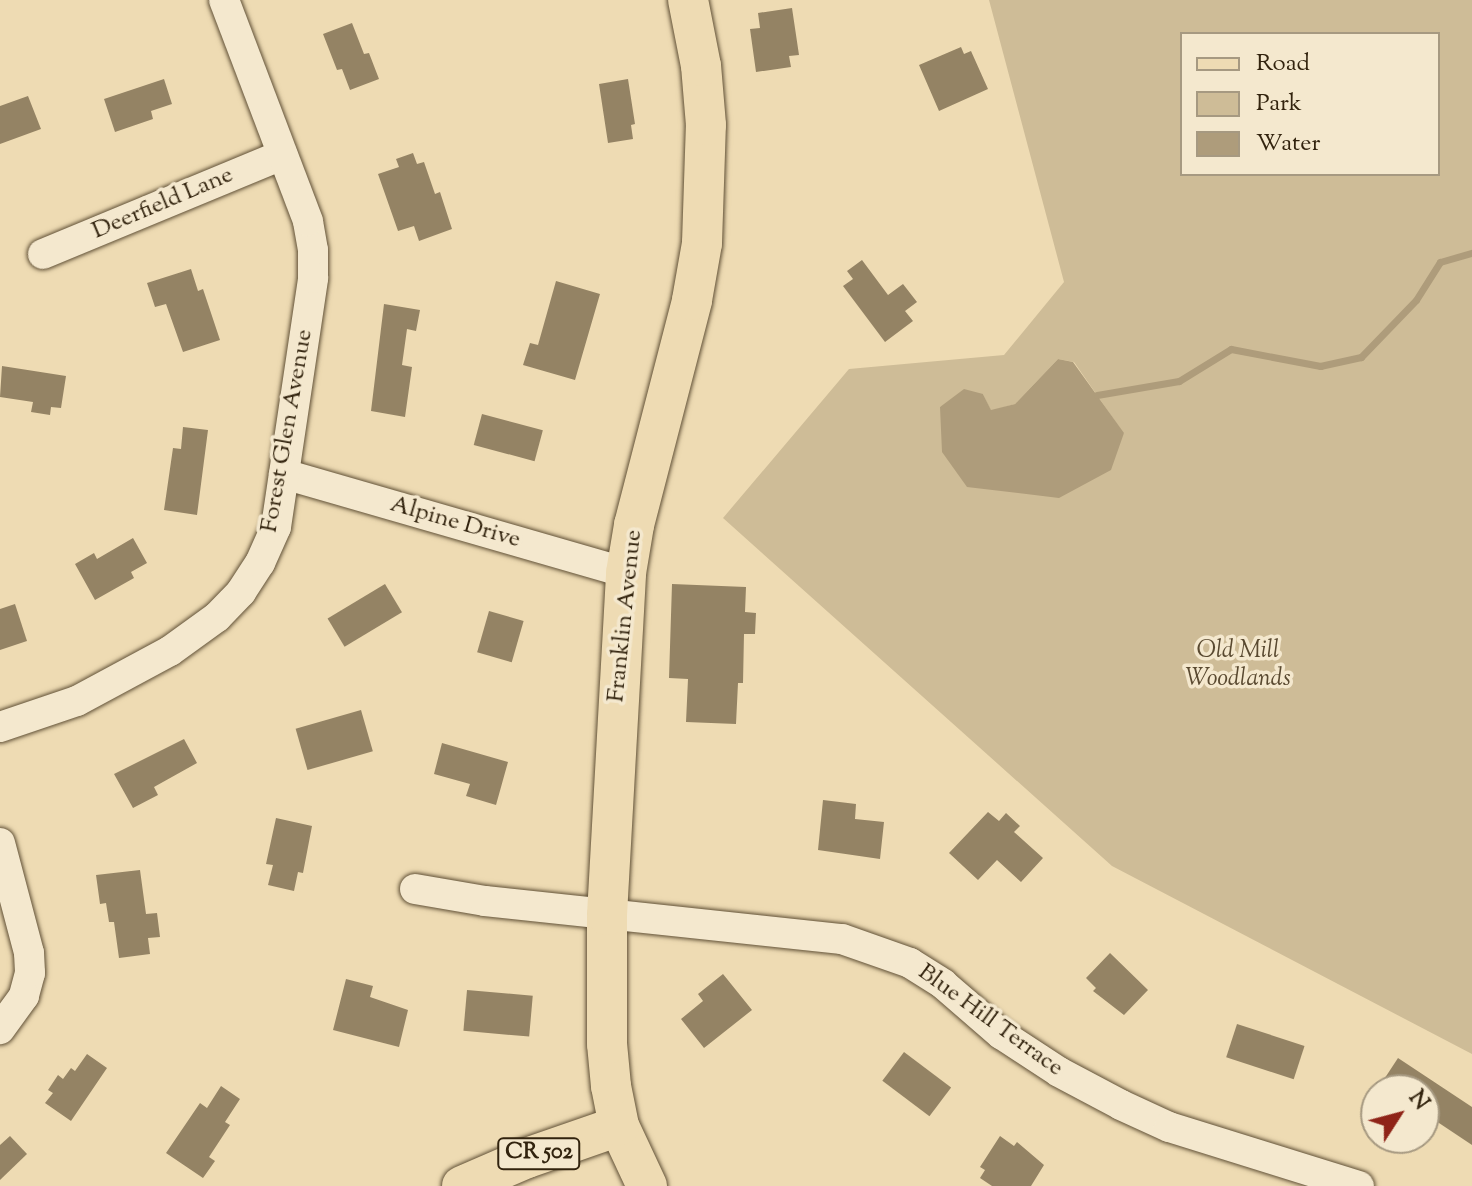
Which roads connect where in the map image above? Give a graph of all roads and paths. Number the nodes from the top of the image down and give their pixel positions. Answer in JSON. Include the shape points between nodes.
{"nodes":[{"id":1,"x":224,"y":0,"type":"edge"},
{"id":2,"x":688,"y":0,"type":"edge"},
{"id":3,"x":282,"y":155,"type":"junction"},
{"id":4,"x":43,"y":254,"type":"dead end"},
{"id":5,"x":284,"y":474,"type":"junction"},
{"id":6,"x":626,"y":573,"type":"junction"},
{"id":7,"x":0,"y":727,"type":"edge"},
{"id":8,"x":0,"y":843,"type":"edge"},
{"id":9,"x":415,"y":889,"type":"dead end"},
{"id":10,"x":607,"y":915,"type":"junction"},
{"id":11,"x":0,"y":1029,"type":"edge"},
{"id":12,"x":619,"y":1126,"type":"junction"},
{"id":13,"x":462,"y":1186,"type":"edge"},
{"id":14,"x":647,"y":1186,"type":"edge"},
{"id":15,"x":1359,"y":1186,"type":"edge"}],
"edges":[{"from":1,"to":3,"type":"street","name":"Forest Glen Avenue"},
{"from":2,"to":6,"type":"main road","name":"Franklin Avenue","via":[[706,125],[702,243]]},
{"from":3,"to":4,"type":"street","name":"Deerfield Lane"},
{"from":3,"to":5,"type":"street","name":"Forest Glen Avenue","via":[[308,221],[313,264]]},
{"from":5,"to":6,"type":"street","name":"Alpine Drive"},
{"from":5,"to":7,"type":"street","name":"Forest Glen Avenue","via":[[276,527],[260,563],[217,617],[125,678]]},
{"from":6,"to":10,"type":"main road","name":"Franklin Avenue"},
{"from":8,"to":11,"type":"street","via":[[30,973],[24,996]]},
{"from":9,"to":10,"type":"street","name":"Blue Hill Terrace"},
{"from":10,"to":12,"type":"main road","name":"Franklin Avenue","via":[[607,1044]]},
{"from":10,"to":15,"type":"street","name":"Blue Hill Terrace","via":[[842,939],[879,951],[910,963],[1001,1034],[1121,1105],[1169,1127]]},
{"from":12,"to":13,"type":"main road","number":"CR 502"},
{"from":12,"to":14,"type":"main road","name":"Franklin Avenue"}]}
